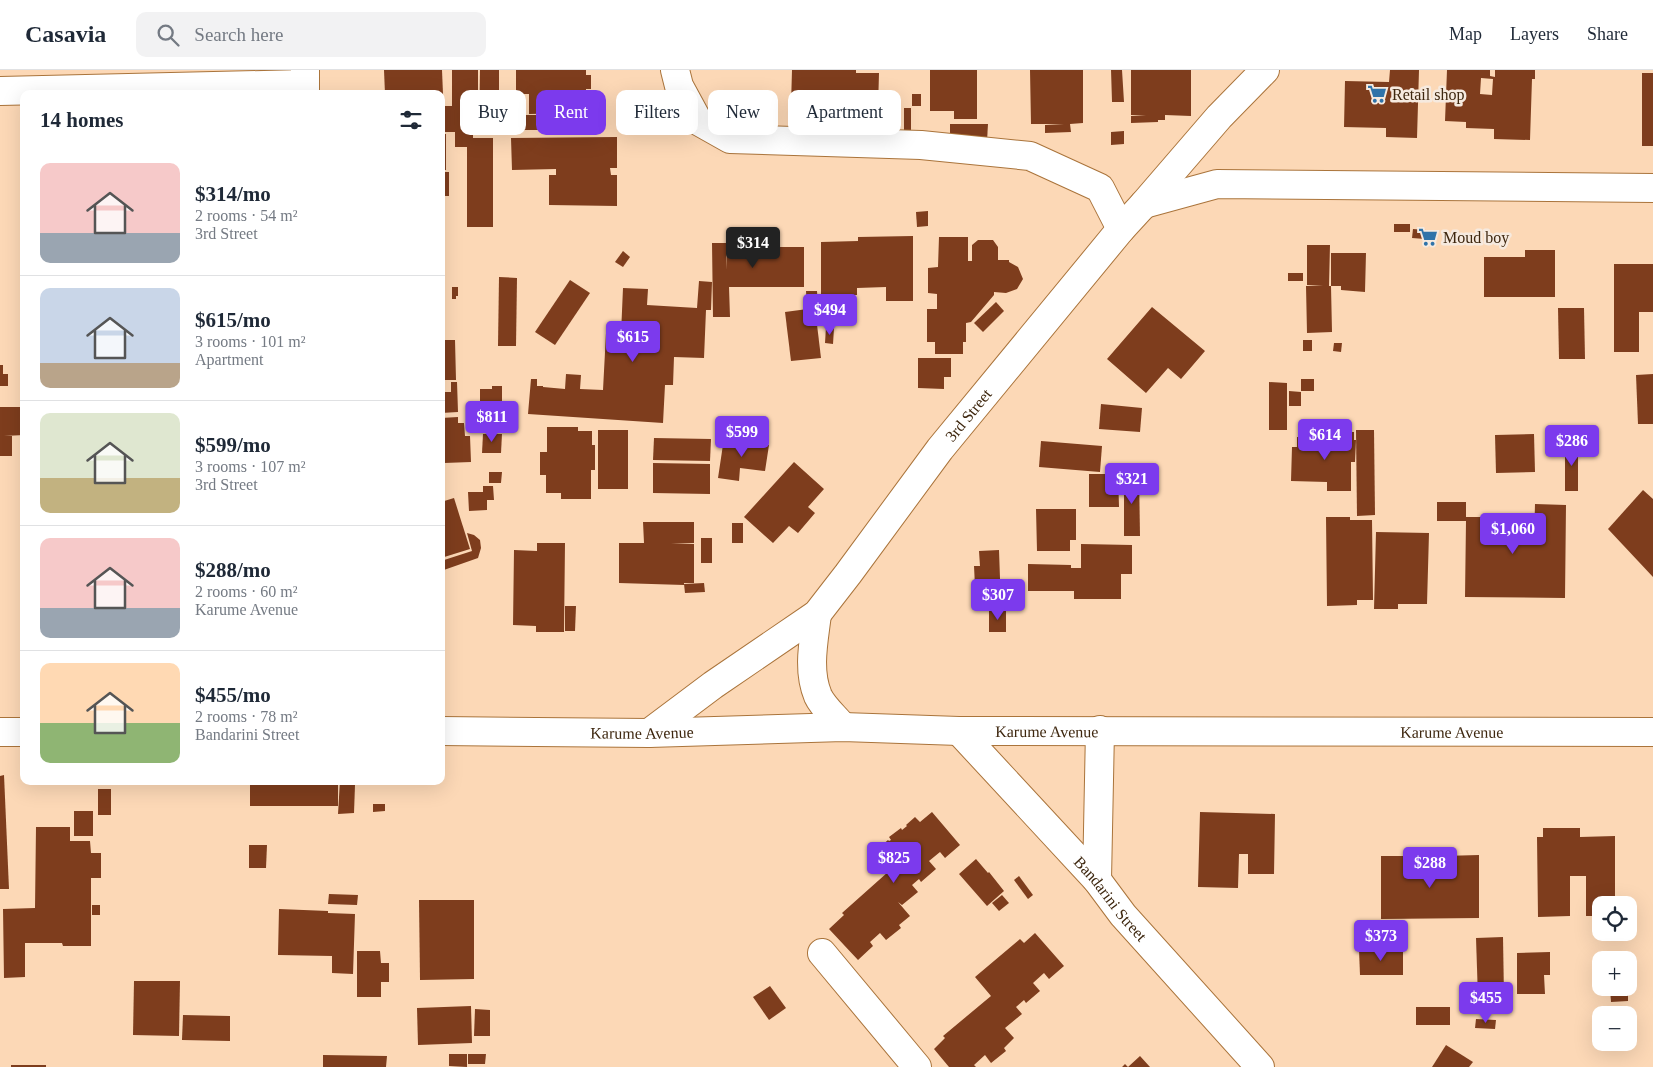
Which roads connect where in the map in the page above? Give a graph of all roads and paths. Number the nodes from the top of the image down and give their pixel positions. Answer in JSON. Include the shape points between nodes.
{"nodes":[{"id":1,"x":675,"y":70,"type":"edge"},
{"id":2,"x":1265,"y":70,"type":"edge"},
{"id":3,"x":305,"y":82,"type":"edge"},
{"id":4,"x":20,"y":90,"type":"edge"},
{"id":5,"x":34,"y":90,"type":"edge"},
{"id":6,"x":0,"y":91,"type":"edge"},
{"id":7,"x":1653,"y":188,"type":"edge"},
{"id":8,"x":1144,"y":204,"type":"junction"},
{"id":9,"x":1121,"y":229,"type":"junction"},
{"id":10,"x":817,"y":614,"type":"junction"},
{"id":11,"x":843,"y":727,"type":"junction"},
{"id":12,"x":1100,"y":730,"type":"junction"},
{"id":13,"x":959,"y":731,"type":"junction"},
{"id":14,"x":0,"y":732,"type":"edge"},
{"id":15,"x":20,"y":732,"type":"edge"},
{"id":16,"x":445,"y":732,"type":"edge"},
{"id":17,"x":1653,"y":732,"type":"edge"},
{"id":18,"x":649,"y":733,"type":"junction"},
{"id":19,"x":1097,"y":880,"type":"junction"},
{"id":20,"x":822,"y":953,"type":"dead end"},
{"id":21,"x":917,"y":1067,"type":"edge"},
{"id":22,"x":1260,"y":1067,"type":"edge"}],
"edges":[{"from":1,"to":9,"type":"street","via":[[679,86],[698,121],[730,139],[921,146],[1030,156],[1100,188]]},
{"from":2,"to":8,"type":"street","name":"3rd Street","via":[[1219,117]]},
{"from":3,"to":5,"type":"street"},
{"from":4,"to":6,"type":"street"},
{"from":7,"to":8,"type":"street","via":[[1217,184]]},
{"from":8,"to":9,"type":"street","name":"3rd Street"},
{"from":9,"to":10,"type":"street","name":"3rd Street","via":[[940,449]]},
{"from":10,"to":11,"type":"street","via":[[812,650],[814,680],[819,697]]},
{"from":10,"to":18,"type":"street","name":"3rd Street"},
{"from":11,"to":13,"type":"street","name":"Karume Avenue"},
{"from":11,"to":18,"type":"street","name":"Karume Avenue"},
{"from":12,"to":13,"type":"street","name":"Karume Avenue"},
{"from":12,"to":17,"type":"street","name":"Karume Avenue"},
{"from":12,"to":19,"type":"street"},
{"from":13,"to":19,"type":"street","name":"Bandarini Street"},
{"from":14,"to":15,"type":"street"},
{"from":16,"to":18,"type":"street","name":"Karume Avenue"},
{"from":19,"to":22,"type":"street","name":"Bandarini Street","via":[[1123,915]]},
{"from":20,"to":21,"type":"street"}]}
